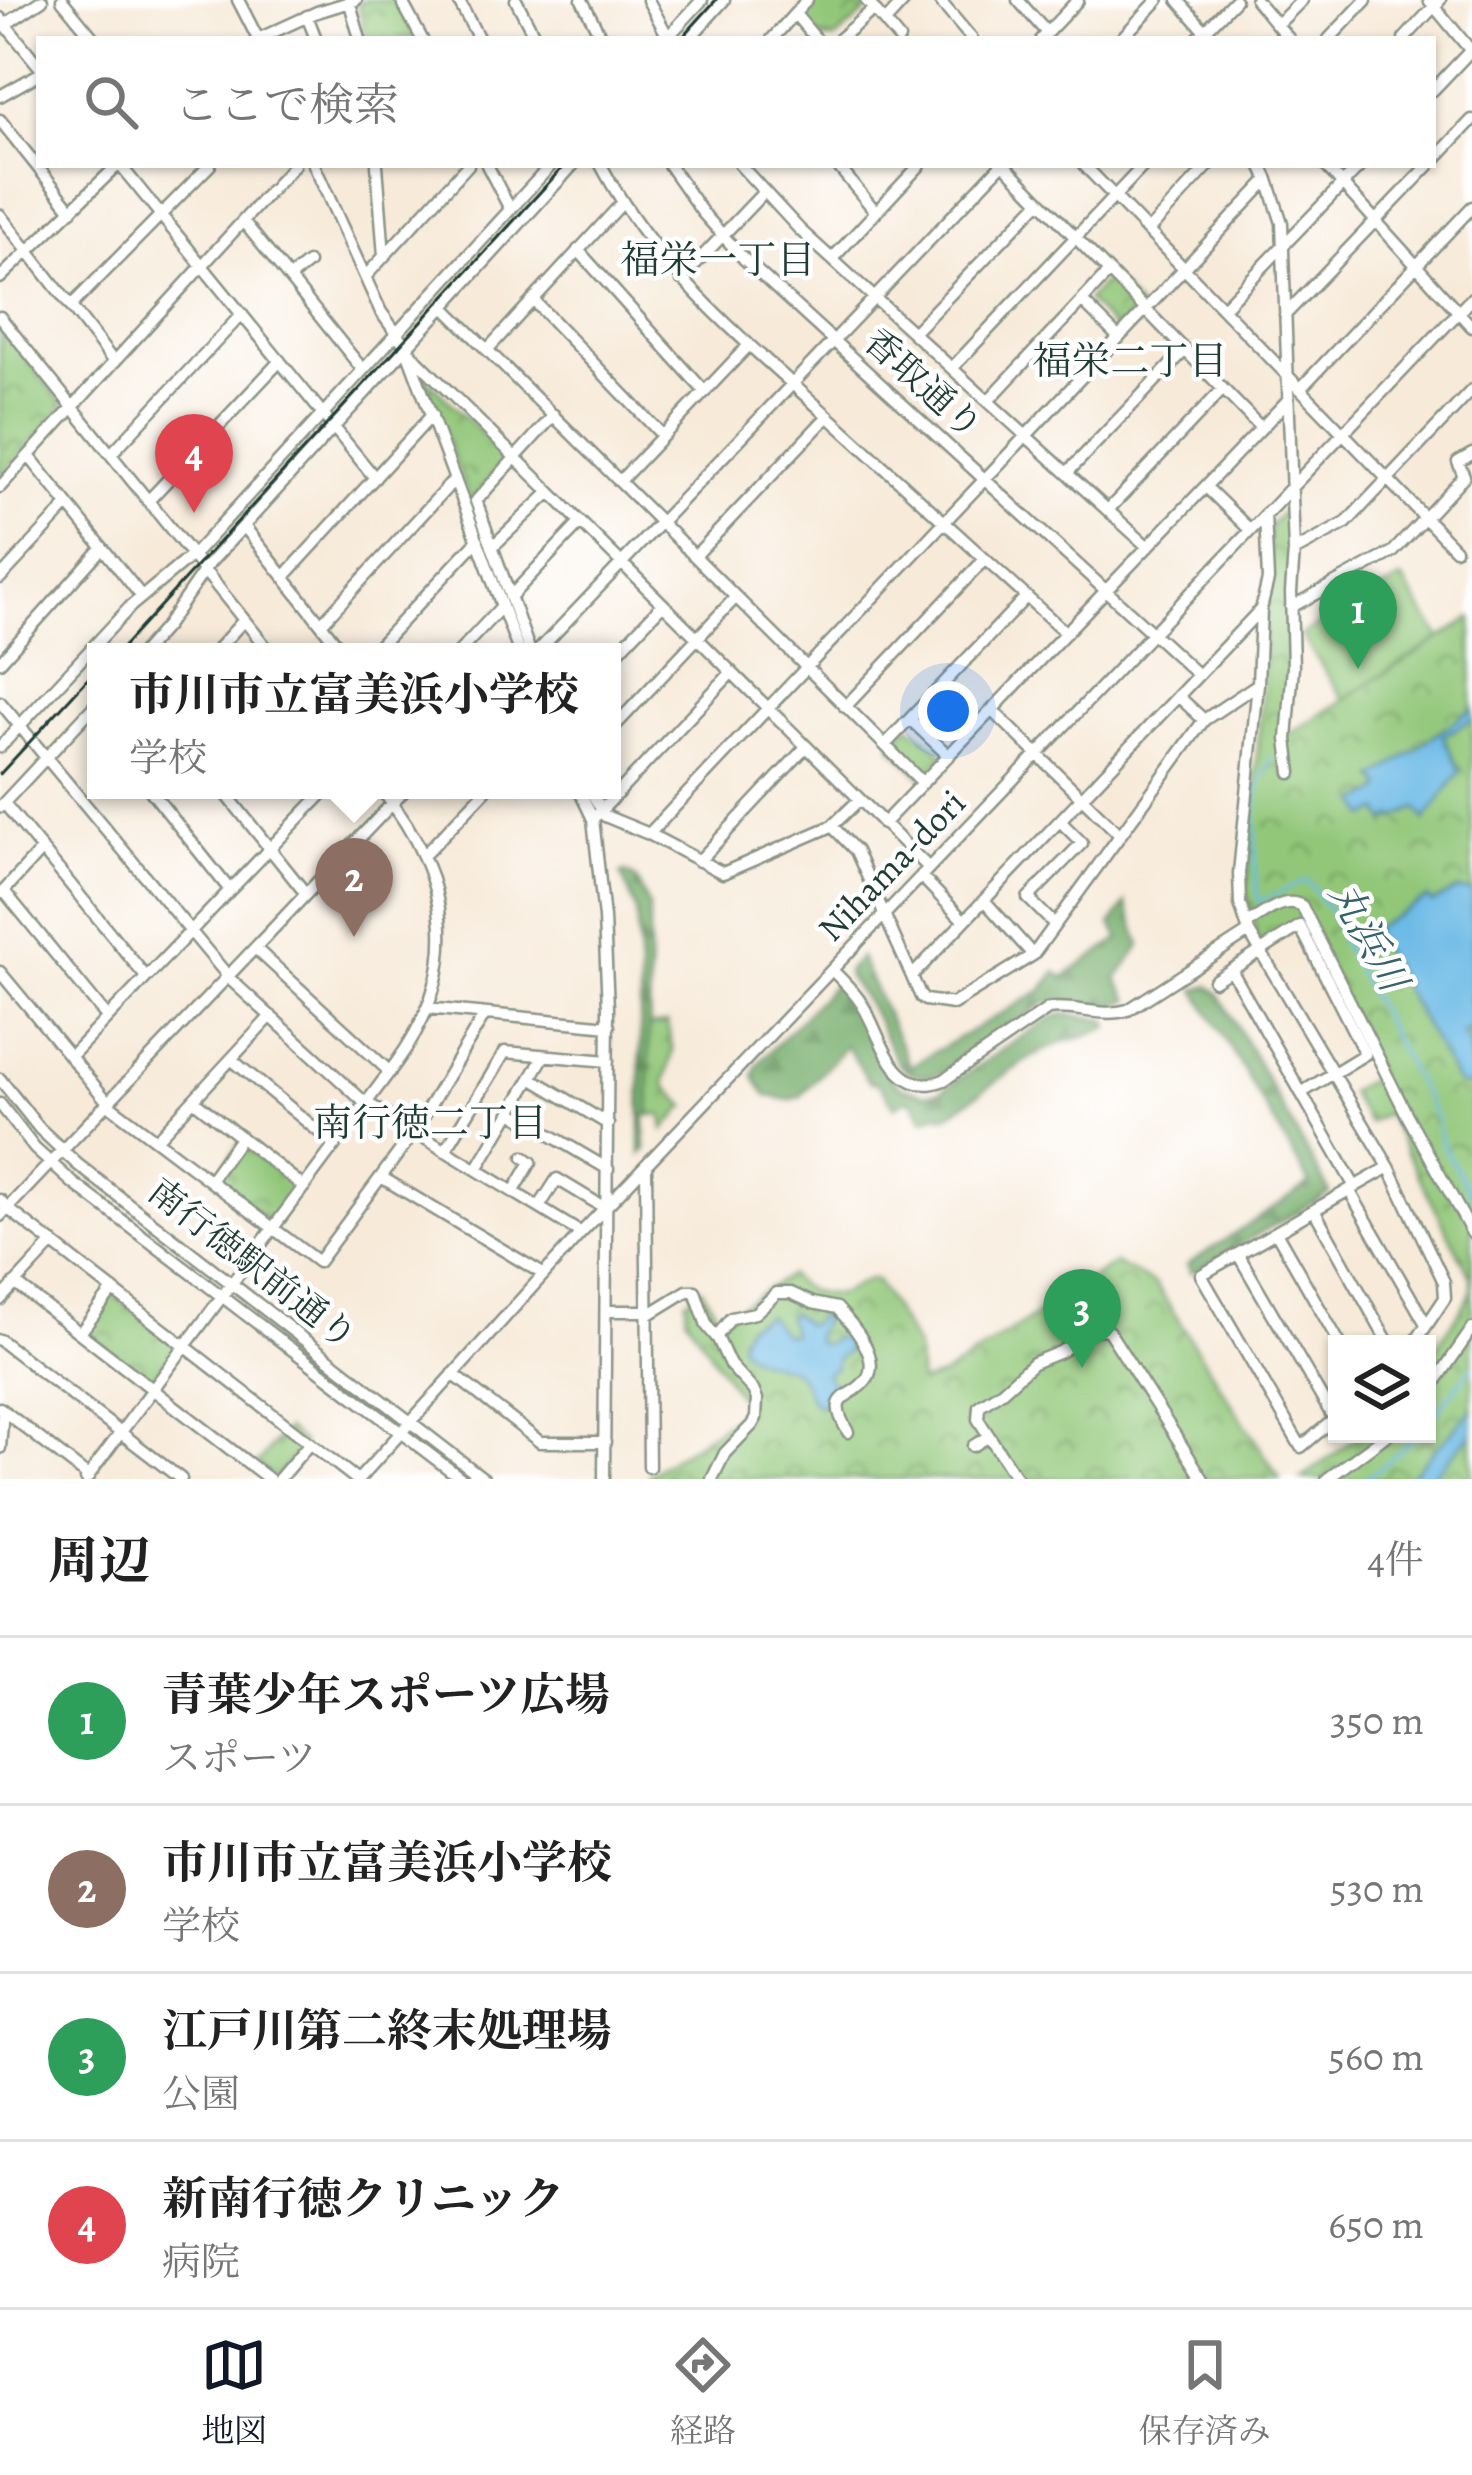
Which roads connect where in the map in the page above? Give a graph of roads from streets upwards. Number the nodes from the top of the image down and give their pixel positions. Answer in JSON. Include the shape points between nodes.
{"nodes":[{"id":1,"x":41,"y":0,"type":"edge"},
{"id":2,"x":62,"y":0,"type":"edge"},
{"id":3,"x":238,"y":0,"type":"edge"},
{"id":4,"x":401,"y":0,"type":"edge"},
{"id":5,"x":458,"y":0,"type":"edge"},
{"id":6,"x":516,"y":0,"type":"edge"},
{"id":7,"x":582,"y":0,"type":"edge"},
{"id":8,"x":649,"y":0,"type":"edge"},
{"id":9,"x":702,"y":0,"type":"edge"},
{"id":10,"x":724,"y":0,"type":"edge"},
{"id":11,"x":807,"y":0,"type":"edge"},
{"id":12,"x":905,"y":0,"type":"edge"},
{"id":13,"x":938,"y":0,"type":"edge"},
{"id":14,"x":1018,"y":0,"type":"edge"},
{"id":15,"x":1078,"y":0,"type":"edge"},
{"id":16,"x":1158,"y":0,"type":"edge"},
{"id":17,"x":1178,"y":0,"type":"edge"},
{"id":18,"x":1235,"y":0,"type":"edge"},
{"id":19,"x":1256,"y":0,"type":"edge"},
{"id":20,"x":1302,"y":0,"type":"edge"},
{"id":21,"x":1366,"y":0,"type":"edge"},
{"id":22,"x":352,"y":1,"type":"edge"},
{"id":23,"x":1435,"y":2,"type":"edge"},
{"id":24,"x":870,"y":4,"type":"edge"},
{"id":25,"x":795,"y":14,"type":"junction"},
{"id":26,"x":308,"y":16,"type":"junction"},
{"id":27,"x":885,"y":22,"type":"junction"},
{"id":28,"x":2,"y":23,"type":"edge"},
{"id":29,"x":1277,"y":25,"type":"junction"},
{"id":30,"x":92,"y":36,"type":"edge"},
{"id":31,"x":254,"y":36,"type":"edge"},
{"id":32,"x":260,"y":36,"type":"edge"},
{"id":33,"x":315,"y":36,"type":"edge"},
{"id":34,"x":359,"y":36,"type":"edge"},
{"id":35,"x":420,"y":36,"type":"edge"},
{"id":36,"x":476,"y":36,"type":"edge"},
{"id":37,"x":534,"y":36,"type":"edge"},
{"id":38,"x":600,"y":36,"type":"edge"},
{"id":39,"x":666,"y":36,"type":"edge"},
{"id":40,"x":669,"y":36,"type":"edge"},
{"id":41,"x":692,"y":36,"type":"edge"},
{"id":42,"x":775,"y":36,"type":"edge"},
{"id":43,"x":813,"y":36,"type":"edge"},
{"id":44,"x":842,"y":36,"type":"edge"},
{"id":45,"x":897,"y":36,"type":"edge"},
{"id":46,"x":969,"y":36,"type":"edge"},
{"id":47,"x":1044,"y":36,"type":"edge"},
{"id":48,"x":1124,"y":36,"type":"edge"},
{"id":49,"x":1204,"y":36,"type":"edge"},
{"id":50,"x":1206,"y":36,"type":"edge"},
{"id":51,"x":1286,"y":36,"type":"edge"},
{"id":52,"x":1332,"y":36,"type":"edge"},
{"id":53,"x":1407,"y":36,"type":"edge"},
{"id":54,"x":1472,"y":50,"type":"edge"},
{"id":55,"x":36,"y":66,"type":"edge"},
{"id":56,"x":36,"y":72,"type":"edge"},
{"id":57,"x":1436,"y":86,"type":"edge"},
{"id":58,"x":0,"y":96,"type":"edge"},
{"id":59,"x":0,"y":120,"type":"edge"},
{"id":60,"x":1472,"y":120,"type":"edge"},
{"id":61,"x":1436,"y":158,"type":"edge"},
{"id":62,"x":36,"y":165,"type":"edge"},
{"id":63,"x":38,"y":168,"type":"edge"},
{"id":64,"x":116,"y":168,"type":"edge"},
{"id":65,"x":122,"y":168,"type":"edge"},
{"id":66,"x":207,"y":168,"type":"edge"},
{"id":67,"x":291,"y":168,"type":"edge"},
{"id":68,"x":315,"y":168,"type":"edge"},
{"id":69,"x":379,"y":168,"type":"edge"},
{"id":70,"x":465,"y":168,"type":"edge"},
{"id":71,"x":490,"y":168,"type":"edge"},
{"id":72,"x":547,"y":168,"type":"edge"},
{"id":73,"x":570,"y":168,"type":"edge"},
{"id":74,"x":603,"y":168,"type":"edge"},
{"id":75,"x":671,"y":168,"type":"edge"},
{"id":76,"x":742,"y":168,"type":"edge"},
{"id":77,"x":839,"y":168,"type":"edge"},
{"id":78,"x":917,"y":168,"type":"edge"},
{"id":79,"x":1000,"y":168,"type":"edge"},
{"id":80,"x":1006,"y":168,"type":"edge"},
{"id":81,"x":1087,"y":168,"type":"edge"},
{"id":82,"x":1141,"y":168,"type":"edge"},
{"id":83,"x":1206,"y":168,"type":"edge"},
{"id":84,"x":1262,"y":168,"type":"edge"},
{"id":85,"x":1328,"y":168,"type":"edge"},
{"id":86,"x":1358,"y":168,"type":"edge"},
{"id":87,"x":1426,"y":168,"type":"edge"},
{"id":88,"x":1268,"y":180,"type":"junction"},
{"id":89,"x":1343,"y":184,"type":"junction"},
{"id":90,"x":763,"y":193,"type":"junction"},
{"id":91,"x":1114,"y":196,"type":"junction"},
{"id":92,"x":1040,"y":201,"type":"junction"},
{"id":93,"x":622,"y":202,"type":"junction"},
{"id":94,"x":1472,"y":207,"type":"edge"},
{"id":95,"x":510,"y":209,"type":"junction"},
{"id":96,"x":72,"y":210,"type":"junction"},
{"id":97,"x":876,"y":212,"type":"junction"},
{"id":98,"x":161,"y":214,"type":"junction"},
{"id":99,"x":0,"y":215,"type":"edge"},
{"id":100,"x":243,"y":220,"type":"junction"},
{"id":101,"x":1376,"y":221,"type":"junction"},
{"id":102,"x":1148,"y":231,"type":"junction"},
{"id":103,"x":722,"y":236,"type":"junction"},
{"id":104,"x":1076,"y":238,"type":"junction"},
{"id":105,"x":1283,"y":246,"type":"junction"},
{"id":106,"x":578,"y":250,"type":"junction"},
{"id":107,"x":28,"y":251,"type":"junction"},
{"id":108,"x":384,"y":256,"type":"junction"},
{"id":109,"x":832,"y":259,"type":"junction"},
{"id":110,"x":308,"y":263,"type":"dead end"},
{"id":111,"x":202,"y":266,"type":"junction"},
{"id":112,"x":1416,"y":266,"type":"junction"},
{"id":113,"x":1185,"y":269,"type":"junction"},
{"id":114,"x":1109,"y":272,"type":"junction"},
{"id":115,"x":365,"y":277,"type":"junction"},
{"id":116,"x":0,"y":278,"type":"edge"},
{"id":117,"x":289,"y":278,"type":"junction"},
{"id":118,"x":681,"y":279,"type":"junction"},
{"id":119,"x":874,"y":298,"type":"junction"},
{"id":120,"x":1472,"y":298,"type":"edge"},
{"id":121,"x":533,"y":300,"type":"junction"},
{"id":122,"x":1082,"y":301,"type":"junction"},
{"id":123,"x":71,"y":306,"type":"junction"},
{"id":124,"x":444,"y":307,"type":"junction"},
{"id":125,"x":1223,"y":308,"type":"junction"},
{"id":126,"x":1146,"y":310,"type":"junction"},
{"id":127,"x":1458,"y":312,"type":"junction"},
{"id":128,"x":242,"y":314,"type":"junction"},
{"id":129,"x":1285,"y":315,"type":"junction"},
{"id":130,"x":0,"y":317,"type":"edge"},
{"id":131,"x":1472,"y":327,"type":"edge"},
{"id":132,"x":913,"y":333,"type":"junction"},
{"id":133,"x":396,"y":334,"type":"junction"},
{"id":134,"x":1119,"y":338,"type":"junction"},
{"id":135,"x":833,"y":341,"type":"junction"},
{"id":136,"x":749,"y":345,"type":"junction"},
{"id":137,"x":406,"y":347,"type":"junction"},
{"id":138,"x":488,"y":349,"type":"junction"},
{"id":139,"x":1185,"y":350,"type":"junction"},
{"id":140,"x":280,"y":361,"type":"junction"},
{"id":141,"x":114,"y":362,"type":"junction"},
{"id":142,"x":952,"y":368,"type":"junction"},
{"id":143,"x":364,"y":370,"type":"junction"},
{"id":144,"x":1287,"y":375,"type":"junction"},
{"id":145,"x":792,"y":384,"type":"junction"},
{"id":146,"x":1300,"y":388,"type":"junction"},
{"id":147,"x":1223,"y":389,"type":"junction"},
{"id":148,"x":1472,"y":390,"type":"edge"},
{"id":149,"x":705,"y":392,"type":"junction"},
{"id":150,"x":1288,"y":400,"type":"junction"},
{"id":151,"x":988,"y":401,"type":"junction"},
{"id":152,"x":73,"y":407,"type":"junction"},
{"id":153,"x":323,"y":415,"type":"junction"},
{"id":154,"x":554,"y":415,"type":"junction"},
{"id":155,"x":432,"y":416,"type":"junction"},
{"id":156,"x":828,"y":416,"type":"junction"},
{"id":157,"x":1261,"y":428,"type":"junction"},
{"id":158,"x":334,"y":429,"type":"junction"},
{"id":159,"x":1343,"y":433,"type":"junction"},
{"id":160,"x":663,"y":436,"type":"junction"},
{"id":161,"x":1026,"y":436,"type":"junction"},
{"id":162,"x":111,"y":454,"type":"junction"},
{"id":163,"x":1472,"y":454,"type":"edge"},
{"id":164,"x":28,"y":456,"type":"junction"},
{"id":165,"x":514,"y":458,"type":"junction"},
{"id":166,"x":1067,"y":473,"type":"junction"},
{"id":167,"x":375,"y":478,"type":"junction"},
{"id":168,"x":455,"y":478,"type":"junction"},
{"id":169,"x":1388,"y":478,"type":"junction"},
{"id":170,"x":985,"y":480,"type":"junction"},
{"id":171,"x":620,"y":481,"type":"junction"},
{"id":172,"x":0,"y":487,"type":"edge"},
{"id":173,"x":1205,"y":487,"type":"junction"},
{"id":174,"x":1291,"y":488,"type":"junction"},
{"id":175,"x":549,"y":493,"type":"junction"},
{"id":176,"x":148,"y":501,"type":"junction"},
{"id":177,"x":68,"y":505,"type":"junction"},
{"id":178,"x":1108,"y":510,"type":"junction"},
{"id":179,"x":1265,"y":514,"type":"junction"},
{"id":180,"x":1426,"y":517,"type":"junction"},
{"id":181,"x":661,"y":522,"type":"junction"},
{"id":182,"x":945,"y":522,"type":"junction"},
{"id":183,"x":580,"y":523,"type":"junction"},
{"id":184,"x":244,"y":526,"type":"junction"},
{"id":185,"x":1250,"y":530,"type":"junction"},
{"id":186,"x":478,"y":540,"type":"junction"},
{"id":187,"x":492,"y":547,"type":"junction"},
{"id":188,"x":1148,"y":547,"type":"junction"},
{"id":189,"x":103,"y":548,"type":"junction"},
{"id":190,"x":1455,"y":549,"type":"dead end"},
{"id":191,"x":1294,"y":551,"type":"junction"},
{"id":192,"x":192,"y":555,"type":"junction"},
{"id":193,"x":695,"y":556,"type":"junction"},
{"id":194,"x":986,"y":560,"type":"junction"},
{"id":195,"x":621,"y":564,"type":"junction"},
{"id":196,"x":204,"y":570,"type":"junction"},
{"id":197,"x":284,"y":577,"type":"junction"},
{"id":198,"x":0,"y":578,"type":"edge"},
{"id":199,"x":1106,"y":591,"type":"junction"},
{"id":200,"x":142,"y":597,"type":"junction"},
{"id":201,"x":736,"y":597,"type":"junction"},
{"id":202,"x":1026,"y":597,"type":"junction"},
{"id":203,"x":506,"y":602,"type":"junction"},
{"id":204,"x":662,"y":605,"type":"junction"},
{"id":205,"x":1292,"y":607,"type":"junction"},
{"id":206,"x":1261,"y":609,"type":"junction"},
{"id":207,"x":244,"y":620,"type":"junction"},
{"id":208,"x":321,"y":624,"type":"junction"},
{"id":209,"x":1066,"y":633,"type":"junction"},
{"id":210,"x":1152,"y":634,"type":"junction"},
{"id":211,"x":697,"y":639,"type":"junction"},
{"id":212,"x":99,"y":643,"type":"edge"},
{"id":213,"x":151,"y":643,"type":"edge"},
{"id":214,"x":223,"y":643,"type":"edge"},
{"id":215,"x":263,"y":643,"type":"edge"},
{"id":216,"x":336,"y":643,"type":"edge"},
{"id":217,"x":381,"y":643,"type":"edge"},
{"id":218,"x":467,"y":643,"type":"edge"},
{"id":219,"x":517,"y":643,"type":"edge"},
{"id":220,"x":529,"y":643,"type":"edge"},
{"id":221,"x":543,"y":643,"type":"edge"},
{"id":222,"x":621,"y":648,"type":"edge"},
{"id":223,"x":87,"y":656,"type":"edge"},
{"id":224,"x":0,"y":662,"type":"edge"},
{"id":225,"x":806,"y":668,"type":"junction"},
{"id":226,"x":731,"y":673,"type":"junction"},
{"id":227,"x":1198,"y":675,"type":"junction"},
{"id":228,"x":1258,"y":684,"type":"junction"},
{"id":229,"x":1178,"y":696,"type":"junction"},
{"id":230,"x":0,"y":702,"type":"edge"},
{"id":231,"x":845,"y":707,"type":"junction"},
{"id":232,"x":767,"y":709,"type":"junction"},
{"id":233,"x":992,"y":710,"type":"junction"},
{"id":234,"x":87,"y":719,"type":"edge"},
{"id":235,"x":621,"y":719,"type":"edge"},
{"id":236,"x":910,"y":719,"type":"junction"},
{"id":237,"x":1204,"y":720,"type":"junction"},
{"id":238,"x":19,"y":728,"type":"junction"},
{"id":239,"x":885,"y":745,"type":"junction"},
{"id":240,"x":0,"y":748,"type":"edge"},
{"id":241,"x":806,"y":748,"type":"junction"},
{"id":242,"x":1037,"y":754,"type":"junction"},
{"id":243,"x":949,"y":756,"type":"junction"},
{"id":244,"x":47,"y":757,"type":"junction"},
{"id":245,"x":1291,"y":773,"type":"dead end"},
{"id":246,"x":923,"y":783,"type":"junction"},
{"id":247,"x":621,"y":790,"type":"edge"},
{"id":248,"x":1082,"y":798,"type":"junction"},
{"id":249,"x":157,"y":799,"type":"edge"},
{"id":250,"x":230,"y":799,"type":"edge"},
{"id":251,"x":309,"y":799,"type":"edge"},
{"id":252,"x":316,"y":799,"type":"edge"},
{"id":253,"x":389,"y":799,"type":"edge"},
{"id":254,"x":396,"y":799,"type":"edge"},
{"id":255,"x":477,"y":799,"type":"edge"},
{"id":256,"x":585,"y":799,"type":"edge"},
{"id":257,"x":592,"y":799,"type":"edge"},
{"id":258,"x":613,"y":799,"type":"edge"},
{"id":259,"x":859,"y":800,"type":"junction"},
{"id":260,"x":312,"y":803,"type":"junction"},
{"id":261,"x":392,"y":803,"type":"junction"},
{"id":262,"x":2,"y":805,"type":"edge"},
{"id":263,"x":597,"y":816,"type":"junction"},
{"id":264,"x":1060,"y":821,"type":"junction"},
{"id":265,"x":884,"y":824,"type":"junction"},
{"id":266,"x":832,"y":826,"type":"junction"},
{"id":267,"x":649,"y":834,"type":"junction"},
{"id":268,"x":1120,"y":836,"type":"junction"},
{"id":269,"x":268,"y":847,"type":"junction"},
{"id":270,"x":43,"y":850,"type":"junction"},
{"id":271,"x":424,"y":855,"type":"junction"},
{"id":272,"x":699,"y":861,"type":"junction"},
{"id":273,"x":925,"y":872,"type":"junction"},
{"id":274,"x":229,"y":889,"type":"junction"},
{"id":275,"x":2,"y":893,"type":"edge"},
{"id":276,"x":306,"y":894,"type":"junction"},
{"id":277,"x":984,"y":900,"type":"junction"},
{"id":278,"x":884,"y":915,"type":"junction"},
{"id":279,"x":964,"y":921,"type":"junction"},
{"id":280,"x":1055,"y":925,"type":"junction"},
{"id":281,"x":1249,"y":928,"type":"junction"},
{"id":282,"x":190,"y":930,"type":"junction"},
{"id":283,"x":255,"y":948,"type":"junction"},
{"id":284,"x":1260,"y":951,"type":"junction"},
{"id":285,"x":1034,"y":955,"type":"junction"},
{"id":286,"x":832,"y":970,"type":"junction"},
{"id":287,"x":1231,"y":970,"type":"junction"},
{"id":288,"x":0,"y":972,"type":"edge"},
{"id":289,"x":228,"y":976,"type":"junction"},
{"id":290,"x":912,"y":976,"type":"junction"},
{"id":291,"x":146,"y":977,"type":"junction"},
{"id":292,"x":1214,"y":981,"type":"dead end"},
{"id":293,"x":428,"y":1008,"type":"junction"},
{"id":294,"x":485,"y":1014,"type":"junction"},
{"id":295,"x":271,"y":1016,"type":"junction"},
{"id":296,"x":107,"y":1017,"type":"junction"},
{"id":297,"x":609,"y":1026,"type":"junction"},
{"id":298,"x":544,"y":1056,"type":"junction"},
{"id":299,"x":70,"y":1057,"type":"junction"},
{"id":300,"x":231,"y":1059,"type":"junction"},
{"id":301,"x":608,"y":1061,"type":"junction"},
{"id":302,"x":390,"y":1072,"type":"junction"},
{"id":303,"x":1334,"y":1073,"type":"junction"},
{"id":304,"x":531,"y":1078,"type":"junction"},
{"id":305,"x":0,"y":1079,"type":"edge"},
{"id":306,"x":1301,"y":1093,"type":"junction"},
{"id":307,"x":193,"y":1100,"type":"junction"},
{"id":308,"x":108,"y":1103,"type":"junction"},
{"id":309,"x":367,"y":1103,"type":"junction"},
{"id":310,"x":0,"y":1104,"type":"edge"},
{"id":311,"x":511,"y":1112,"type":"junction"},
{"id":312,"x":608,"y":1124,"type":"junction"},
{"id":313,"x":414,"y":1132,"type":"junction"},
{"id":314,"x":241,"y":1137,"type":"junction"},
{"id":315,"x":156,"y":1139,"type":"junction"},
{"id":316,"x":335,"y":1145,"type":"junction"},
{"id":317,"x":446,"y":1150,"type":"junction"},
{"id":318,"x":62,"y":1151,"type":"junction"},
{"id":319,"x":524,"y":1157,"type":"dead end"},
{"id":320,"x":50,"y":1163,"type":"junction"},
{"id":321,"x":646,"y":1166,"type":"junction"},
{"id":322,"x":1389,"y":1166,"type":"junction"},
{"id":323,"x":477,"y":1169,"type":"junction"},
{"id":324,"x":608,"y":1169,"type":"junction"},
{"id":325,"x":381,"y":1177,"type":"junction"},
{"id":326,"x":210,"y":1180,"type":"junction"},
{"id":327,"x":304,"y":1187,"type":"junction"},
{"id":328,"x":1352,"y":1188,"type":"junction"},
{"id":329,"x":514,"y":1191,"type":"junction"},
{"id":330,"x":607,"y":1206,"type":"junction"},
{"id":331,"x":539,"y":1207,"type":"junction"},
{"id":332,"x":2,"y":1208,"type":"edge"},
{"id":333,"x":1314,"y":1210,"type":"junction"},
{"id":334,"x":274,"y":1228,"type":"junction"},
{"id":335,"x":1276,"y":1232,"type":"junction"},
{"id":336,"x":581,"y":1233,"type":"junction"},
{"id":337,"x":1472,"y":1233,"type":"edge"},
{"id":338,"x":53,"y":1244,"type":"junction"},
{"id":339,"x":1238,"y":1254,"type":"junction"},
{"id":340,"x":543,"y":1274,"type":"junction"},
{"id":341,"x":15,"y":1283,"type":"junction"},
{"id":342,"x":227,"y":1290,"type":"junction"},
{"id":343,"x":113,"y":1291,"type":"junction"},
{"id":344,"x":0,"y":1300,"type":"edge"},
{"id":345,"x":606,"y":1311,"type":"junction"},
{"id":346,"x":648,"y":1313,"type":"junction"},
{"id":347,"x":1426,"y":1324,"type":"junction"},
{"id":348,"x":1472,"y":1329,"type":"edge"},
{"id":349,"x":80,"y":1333,"type":"junction"},
{"id":350,"x":1335,"y":1335,"type":"edge"},
{"id":351,"x":1384,"y":1335,"type":"edge"},
{"id":352,"x":1419,"y":1335,"type":"edge"},
{"id":353,"x":716,"y":1337,"type":"junction"},
{"id":354,"x":0,"y":1340,"type":"edge"},
{"id":355,"x":185,"y":1346,"type":"junction"},
{"id":356,"x":453,"y":1374,"type":"junction"},
{"id":357,"x":1436,"y":1381,"type":"edge"},
{"id":358,"x":153,"y":1389,"type":"junction"},
{"id":359,"x":1328,"y":1405,"type":"edge"},
{"id":360,"x":2,"y":1409,"type":"edge"},
{"id":361,"x":1328,"y":1425,"type":"edge"},
{"id":362,"x":405,"y":1427,"type":"junction"},
{"id":363,"x":848,"y":1432,"type":"dead end"},
{"id":364,"x":121,"y":1433,"type":"junction"},
{"id":365,"x":988,"y":1436,"type":"junction"},
{"id":366,"x":605,"y":1442,"type":"junction"},
{"id":367,"x":310,"y":1443,"type":"junction"},
{"id":368,"x":1376,"y":1443,"type":"edge"},
{"id":369,"x":973,"y":1446,"type":"dead end"},
{"id":370,"x":0,"y":1448,"type":"edge"},
{"id":371,"x":650,"y":1467,"type":"dead end"},
{"id":372,"x":89,"y":1478,"type":"edge"},
{"id":373,"x":698,"y":1478,"type":"edge"},
{"id":374,"x":1198,"y":1478,"type":"edge"},
{"id":375,"x":181,"y":1479,"type":"edge"},
{"id":376,"x":268,"y":1479,"type":"edge"},
{"id":377,"x":279,"y":1479,"type":"edge"},
{"id":378,"x":358,"y":1479,"type":"edge"},
{"id":379,"x":462,"y":1479,"type":"edge"},
{"id":380,"x":484,"y":1479,"type":"edge"},
{"id":381,"x":604,"y":1479,"type":"edge"},
{"id":382,"x":711,"y":1479,"type":"edge"},
{"id":383,"x":1017,"y":1479,"type":"edge"},
{"id":384,"x":1327,"y":1479,"type":"edge"}],
"edges":[{"from":1,"to":28,"type":"street"},
{"from":2,"to":30,"type":"street"},
{"from":3,"to":31,"type":"street"},
{"from":4,"to":35,"type":"street"},
{"from":5,"to":36,"type":"street"},
{"from":6,"to":37,"type":"street"},
{"from":7,"to":38,"type":"street"},
{"from":8,"to":39,"type":"street"},
{"from":9,"to":40,"type":"street"},
{"from":10,"to":41,"type":"street"},
{"from":11,"to":25,"type":"street"},
{"from":12,"to":27,"type":"street"},
{"from":13,"to":46,"type":"street"},
{"from":14,"to":47,"type":"street"},
{"from":15,"to":47,"type":"street"},
{"from":16,"to":48,"type":"street"},
{"from":17,"to":49,"type":"street"},
{"from":18,"to":50,"type":"street"},
{"from":19,"to":29,"type":"street"},
{"from":20,"to":29,"type":"street"},
{"from":21,"to":52,"type":"street"},
{"from":22,"to":26,"type":"street"},
{"from":22,"to":34,"type":"street"},
{"from":23,"to":53,"type":"street"},
{"from":23,"to":54,"type":"street"},
{"from":24,"to":27,"type":"street"},
{"from":24,"to":44,"type":"street"},
{"from":25,"to":42,"type":"street"},
{"from":25,"to":43,"type":"street"},
{"from":26,"to":32,"type":"street"},
{"from":26,"to":33,"type":"street"},
{"from":27,"to":45,"type":"street"},
{"from":28,"to":55,"type":"street"},
{"from":29,"to":51,"type":"street"},
{"from":54,"to":57,"type":"street"},
{"from":56,"to":58,"type":"street"},
{"from":59,"to":62,"type":"street"},
{"from":60,"to":61,"type":"street"},
{"from":63,"to":96,"type":"street"},
{"from":64,"to":96,"type":"street"},
{"from":65,"to":98,"type":"street"},
{"from":66,"to":98,"type":"street"},
{"from":67,"to":100,"type":"street"},
{"from":68,"to":115,"type":"street"},
{"from":69,"to":108,"type":"street"},
{"from":70,"to":108,"type":"street"},
{"from":71,"to":95,"type":"street"},
{"from":72,"to":95,"type":"street"},
{"from":73,"to":124,"type":"street"},
{"from":74,"to":93,"type":"street"},
{"from":75,"to":103,"type":"street","name":"香取通り"},
{"from":76,"to":90,"type":"street"},
{"from":77,"to":97,"type":"street"},
{"from":78,"to":97,"type":"street"},
{"from":79,"to":119,"type":"street"},
{"from":80,"to":92,"type":"street"},
{"from":81,"to":91,"type":"street"},
{"from":82,"to":91,"type":"street"},
{"from":83,"to":102,"type":"street"},
{"from":84,"to":88,"type":"street"},
{"from":85,"to":89,"type":"street"},
{"from":86,"to":89,"type":"street"},
{"from":87,"to":101,"type":"street"},
{"from":88,"to":105,"type":"street"},
{"from":88,"to":113,"type":"street"},
{"from":89,"to":101,"type":"street"},
{"from":89,"to":105,"type":"street"},
{"from":90,"to":103,"type":"street"},
{"from":90,"to":109,"type":"street"},
{"from":91,"to":102,"type":"street"},
{"from":91,"to":104,"type":"street"},
{"from":92,"to":104,"type":"street"},
{"from":92,"to":132,"type":"street"},
{"from":93,"to":106,"type":"street"},
{"from":93,"to":118,"type":"street"},
{"from":94,"to":112,"type":"street"},
{"from":95,"to":133,"type":"street"},
{"from":96,"to":107,"type":"street"},
{"from":97,"to":109,"type":"street"},
{"from":98,"to":111,"type":"street"},
{"from":98,"to":123,"type":"street"},
{"from":99,"to":107,"type":"street"},
{"from":100,"to":111,"type":"street"},
{"from":100,"to":117,"type":"street"},
{"from":101,"to":112,"type":"street"},
{"from":101,"to":129,"type":"street"},
{"from":102,"to":113,"type":"street"},
{"from":103,"to":118,"type":"street"},
{"from":103,"to":135,"type":"street","name":"香取通り"},
{"from":104,"to":114,"type":"street"},
{"from":104,"to":142,"type":"street"},
{"from":105,"to":125,"type":"street"},
{"from":105,"to":129,"type":"street"},
{"from":106,"to":121,"type":"street"},
{"from":106,"to":149,"type":"street"},
{"from":107,"to":116,"type":"street"},
{"from":107,"to":123,"type":"street"},
{"from":108,"to":115,"type":"street"},
{"from":109,"to":119,"type":"street"},
{"from":110,"to":117,"type":"street"},
{"from":111,"to":128,"type":"street"},
{"from":111,"to":141,"type":"street"},
{"from":112,"to":127,"type":"street"},
{"from":112,"to":146,"type":"street"},
{"from":113,"to":125,"type":"street"},
{"from":113,"to":126,"type":"street"},
{"from":114,"to":122,"type":"street"},
{"from":114,"to":126,"type":"street"},
{"from":115,"to":133,"type":"street"},
{"from":117,"to":143,"type":"street"},
{"from":118,"to":136,"type":"street"},
{"from":119,"to":132,"type":"street"},
{"from":119,"to":135,"type":"street"},
{"from":120,"to":127,"type":"street","name":"Nihama-dori"},
{"from":121,"to":138,"type":"street"},
{"from":121,"to":160,"type":"street"},
{"from":122,"to":134,"type":"street"},
{"from":122,"to":151,"type":"street"},
{"from":123,"to":141,"type":"street"},
{"from":124,"to":137,"type":"street"},
{"from":124,"to":138,"type":"street"},
{"from":125,"to":144,"type":"street"},
{"from":126,"to":134,"type":"street"},
{"from":126,"to":139,"type":"street"},
{"from":127,"to":131,"type":"street"},
{"from":127,"to":159,"type":"street","name":"Nihama-dori"},
{"from":128,"to":140,"type":"street"},
{"from":128,"to":162,"type":"street"},
{"from":129,"to":144,"type":"street"},
{"from":130,"to":152,"type":"street"},
{"from":132,"to":142,"type":"street"},
{"from":133,"to":137,"type":"street"},
{"from":133,"to":143,"type":"street"},
{"from":134,"to":161,"type":"street"},
{"from":135,"to":145,"type":"street"},
{"from":135,"to":170,"type":"street","name":"香取通り"},
{"from":136,"to":145,"type":"street"},
{"from":136,"to":149,"type":"street"},
{"from":137,"to":155,"type":"street"},
{"from":137,"to":158,"type":"street"},
{"from":137,"to":165,"type":"street"},
{"from":138,"to":154,"type":"street"},
{"from":139,"to":147,"type":"street"},
{"from":139,"to":166,"type":"street"},
{"from":140,"to":153,"type":"street"},
{"from":140,"to":176,"type":"street"},
{"from":141,"to":152,"type":"street"},
{"from":142,"to":151,"type":"street"},
{"from":143,"to":153,"type":"street"},
{"from":144,"to":146,"type":"street"},
{"from":144,"to":150,"type":"street"},
{"from":145,"to":156,"type":"street"},
{"from":145,"to":181,"type":"street"},
{"from":146,"to":159,"type":"street"},
{"from":147,"to":157,"type":"street"},
{"from":147,"to":178,"type":"street"},
{"from":148,"to":169,"type":"street"},
{"from":149,"to":160,"type":"street"},
{"from":150,"to":157,"type":"street"},
{"from":150,"to":174,"type":"street"},
{"from":151,"to":161,"type":"street"},
{"from":152,"to":162,"type":"street"},
{"from":152,"to":164,"type":"street"},
{"from":153,"to":158,"type":"street"},
{"from":153,"to":192,"type":"street"},
{"from":154,"to":165,"type":"street"},
{"from":154,"to":171,"type":"street"},
{"from":155,"to":167,"type":"street"},
{"from":155,"to":168,"type":"street"},
{"from":156,"to":182,"type":"street"},
{"from":156,"to":193,"type":"street"},
{"from":157,"to":173,"type":"street"},
{"from":158,"to":167,"type":"street"},
{"from":158,"to":184,"type":"street"},
{"from":159,"to":169,"type":"street"},
{"from":159,"to":174,"type":"street","name":"Nihama-dori"},
{"from":160,"to":171,"type":"street"},
{"from":161,"to":166,"type":"street"},
{"from":161,"to":170,"type":"street"},
{"from":162,"to":176,"type":"street"},
{"from":163,"to":180,"type":"street","via":[[1459,462],[1464,476]]},
{"from":164,"to":172,"type":"street"},
{"from":164,"to":177,"type":"street"},
{"from":165,"to":175,"type":"street"},
{"from":165,"to":187,"type":"street","via":[[476,501]]},
{"from":166,"to":178,"type":"street"},
{"from":167,"to":197,"type":"street"},
{"from":168,"to":186,"type":"street"},
{"from":168,"to":208,"type":"street"},
{"from":169,"to":180,"type":"street"},
{"from":169,"to":191,"type":"street","via":[[1346,523]]},
{"from":170,"to":182,"type":"street"},
{"from":170,"to":199,"type":"street","name":"香取通り"},
{"from":171,"to":181,"type":"street"},
{"from":173,"to":185,"type":"street"},
{"from":173,"to":188,"type":"street"},
{"from":174,"to":179,"type":"street","name":"Nihama-dori"},
{"from":174,"to":191,"type":"street"},
{"from":175,"to":183,"type":"street"},
{"from":175,"to":187,"type":"street"},
{"from":176,"to":192,"type":"street"},
{"from":177,"to":189,"type":"street"},
{"from":177,"to":198,"type":"street"},
{"from":178,"to":188,"type":"street"},
{"from":179,"to":185,"type":"street","name":"Nihama-dori"},
{"from":179,"to":206,"type":"street","via":[[1269,574]]},
{"from":180,"to":190,"type":"street"},
{"from":180,"to":205,"type":"street","via":[[1393,552]]},
{"from":181,"to":193,"type":"street"},
{"from":181,"to":195,"type":"street"},
{"from":182,"to":194,"type":"street"},
{"from":182,"to":225,"type":"street"},
{"from":183,"to":195,"type":"street"},
{"from":183,"to":203,"type":"street"},
{"from":184,"to":196,"type":"street"},
{"from":184,"to":197,"type":"street"},
{"from":185,"to":210,"type":"street","name":"Nihama-dori"},
{"from":186,"to":203,"type":"street"},
{"from":186,"to":217,"type":"street"},
{"from":187,"to":203,"type":"street"},
{"from":188,"to":199,"type":"street"},
{"from":189,"to":200,"type":"street"},
{"from":189,"to":224,"type":"street"},
{"from":191,"to":205,"type":"street"},
{"from":192,"to":196,"type":"street"},
{"from":192,"to":200,"type":"street"},
{"from":193,"to":201,"type":"street"},
{"from":194,"to":202,"type":"street"},
{"from":194,"to":231,"type":"street"},
{"from":195,"to":204,"type":"street"},
{"from":195,"to":221,"type":"street"},
{"from":196,"to":207,"type":"street"},
{"from":196,"to":213,"type":"street"},
{"from":197,"to":208,"type":"street"},
{"from":199,"to":209,"type":"street"},
{"from":199,"to":210,"type":"street","name":"香取通り"},
{"from":200,"to":212,"type":"street"},
{"from":201,"to":211,"type":"street"},
{"from":201,"to":225,"type":"street"},
{"from":202,"to":209,"type":"street"},
{"from":202,"to":236,"type":"street"},
{"from":203,"to":218,"type":"street"},
{"from":203,"to":219,"type":"street"},
{"from":203,"to":220,"type":"street"},
{"from":204,"to":211,"type":"street"},
{"from":204,"to":222,"type":"street"},
{"from":205,"to":245,"type":"street"},
{"from":206,"to":227,"type":"street"},
{"from":206,"to":228,"type":"street"},
{"from":207,"to":214,"type":"street"},
{"from":207,"to":215,"type":"street"},
{"from":208,"to":216,"type":"street"},
{"from":209,"to":233,"type":"street"},
{"from":210,"to":227,"type":"street","name":"香取通り"},
{"from":210,"to":242,"type":"street","name":"Nihama-dori"},
{"from":211,"to":226,"type":"street"},
{"from":211,"to":235,"type":"street"},
{"from":223,"to":238,"type":"street"},
{"from":225,"to":231,"type":"street"},
{"from":225,"to":232,"type":"street"},
{"from":226,"to":232,"type":"street"},
{"from":226,"to":247,"type":"street"},
{"from":227,"to":229,"type":"street"},
{"from":228,"to":237,"type":"street"},
{"from":228,"to":281,"type":"street","via":[[1239,874]]},
{"from":229,"to":237,"type":"street"},
{"from":229,"to":248,"type":"street"},
{"from":230,"to":238,"type":"street"},
{"from":231,"to":239,"type":"street"},
{"from":232,"to":241,"type":"street"},
{"from":232,"to":267,"type":"street"},
{"from":233,"to":242,"type":"street"},
{"from":233,"to":243,"type":"street"},
{"from":234,"to":244,"type":"street"},
{"from":236,"to":239,"type":"street"},
{"from":236,"to":243,"type":"street"},
{"from":237,"to":268,"type":"street"},
{"from":238,"to":240,"type":"street"},
{"from":238,"to":244,"type":"street"},
{"from":239,"to":246,"type":"street"},
{"from":241,"to":259,"type":"street"},
{"from":241,"to":272,"type":"street"},
{"from":242,"to":248,"type":"street"},
{"from":242,"to":273,"type":"street","name":"Nihama-dori"},
{"from":243,"to":246,"type":"street"},
{"from":244,"to":262,"type":"street"},
{"from":244,"to":282,"type":"street"},
{"from":246,"to":265,"type":"street"},
{"from":248,"to":264,"type":"street"},
{"from":248,"to":268,"type":"street"},
{"from":249,"to":274,"type":"street"},
{"from":250,"to":269,"type":"street"},
{"from":251,"to":260,"type":"street"},
{"from":252,"to":260,"type":"street"},
{"from":253,"to":261,"type":"street"},
{"from":254,"to":261,"type":"street"},
{"from":255,"to":271,"type":"street"},
{"from":256,"to":263,"type":"street"},
{"from":257,"to":263,"type":"street"},
{"from":258,"to":263,"type":"street"},
{"from":259,"to":265,"type":"street"},
{"from":259,"to":266,"type":"street"},
{"from":260,"to":269,"type":"street"},
{"from":261,"to":271,"type":"street"},
{"from":261,"to":276,"type":"street"},
{"from":262,"to":270,"type":"street"},
{"from":263,"to":267,"type":"street"},
{"from":263,"to":297,"type":"street"},
{"from":264,"to":277,"type":"street"},
{"from":264,"to":280,"type":"street","via":[[1082,842],[1028,898]]},
{"from":265,"to":273,"type":"street"},
{"from":266,"to":272,"type":"street","via":[[790,852],[726,873]]},
{"from":266,"to":278,"type":"street","via":[[856,851]]},
{"from":267,"to":272,"type":"street"},
{"from":268,"to":280,"type":"street"},
{"from":269,"to":274,"type":"street"},
{"from":269,"to":276,"type":"street"},
{"from":270,"to":275,"type":"street"},
{"from":270,"to":291,"type":"street"},
{"from":271,"to":293,"type":"street","via":[[441,929]]},
{"from":273,"to":278,"type":"street","name":"Nihama-dori"},
{"from":273,"to":279,"type":"street"},
{"from":274,"to":282,"type":"street"},
{"from":275,"to":296,"type":"street"},
{"from":276,"to":283,"type":"street"},
{"from":277,"to":279,"type":"street"},
{"from":277,"to":285,"type":"street"},
{"from":278,"to":286,"type":"street","name":"Nihama-dori"},
{"from":278,"to":290,"type":"street"},
{"from":279,"to":290,"type":"street"},
{"from":280,"to":285,"type":"street"},
{"from":281,"to":284,"type":"street"},
{"from":281,"to":286,"type":"street","via":[[1128,1010],[1048,1009],[944,1080],[924,1085],[896,1069],[861,1001]]},
{"from":281,"to":337,"type":"street","via":[[1284,902],[1302,906]]},
{"from":282,"to":289,"type":"street"},
{"from":282,"to":291,"type":"street"},
{"from":283,"to":289,"type":"street"},
{"from":283,"to":302,"type":"street"},
{"from":284,"to":287,"type":"street"},
{"from":284,"to":303,"type":"street"},
{"from":284,"to":303,"type":"street","via":[[1300,926],[1365,1054]]},
{"from":285,"to":290,"type":"street","via":[[953,1004],[926,1000]]},
{"from":286,"to":321,"type":"street","name":"Nihama-dori"},
{"from":287,"to":292,"type":"street"},
{"from":287,"to":306,"type":"street"},
{"from":288,"to":299,"type":"street"},
{"from":289,"to":295,"type":"street"},
{"from":289,"to":308,"type":"street"},
{"from":291,"to":296,"type":"street"},
{"from":293,"to":294,"type":"street"},
{"from":293,"to":302,"type":"street"},
{"from":294,"to":297,"type":"street"},
{"from":294,"to":313,"type":"street"},
{"from":295,"to":300,"type":"street"},
{"from":295,"to":309,"type":"street"},
{"from":296,"to":299,"type":"street"},
{"from":297,"to":301,"type":"street"},
{"from":298,"to":301,"type":"street"},
{"from":298,"to":304,"type":"street"},
{"from":298,"to":317,"type":"street","via":[[505,1052]]},
{"from":299,"to":308,"type":"street"},
{"from":300,"to":307,"type":"street"},
{"from":300,"to":316,"type":"street"},
{"from":301,"to":312,"type":"street"},
{"from":302,"to":309,"type":"street"},
{"from":303,"to":306,"type":"street"},
{"from":303,"to":322,"type":"street"},
{"from":304,"to":311,"type":"street"},
{"from":304,"to":312,"type":"street"},
{"from":305,"to":318,"type":"street","name":"南行徳駅前通り"},
{"from":306,"to":328,"type":"street"},
{"from":307,"to":314,"type":"street"},
{"from":307,"to":315,"type":"street"},
{"from":308,"to":315,"type":"street"},
{"from":308,"to":318,"type":"street"},
{"from":309,"to":313,"type":"street"},
{"from":309,"to":316,"type":"street"},
{"from":310,"to":320,"type":"street","name":"南行徳駅前通り"},
{"from":311,"to":323,"type":"street"},
{"from":311,"to":324,"type":"street"},
{"from":312,"to":324,"type":"street"},
{"from":313,"to":317,"type":"street"},
{"from":313,"to":325,"type":"street"},
{"from":314,"to":326,"type":"street"},
{"from":314,"to":327,"type":"street"},
{"from":315,"to":326,"type":"street"},
{"from":316,"to":327,"type":"street"},
{"from":317,"to":323,"type":"street"},
{"from":318,"to":320,"type":"street"},
{"from":318,"to":342,"type":"street","name":"南行徳駅前通り"},
{"from":319,"to":329,"type":"street","via":[[531,1162]]},
{"from":320,"to":332,"type":"street"},
{"from":320,"to":342,"type":"street","name":"南行徳駅前通り"},
{"from":321,"to":330,"type":"street","name":"Nihama-dori"},
{"from":321,"to":346,"type":"street"},
{"from":322,"to":328,"type":"street"},
{"from":322,"to":347,"type":"street","via":[[1444,1282],[1444,1298]]},
{"from":323,"to":329,"type":"street"},
{"from":324,"to":330,"type":"street"},
{"from":325,"to":334,"type":"street","via":[[318,1262]]},
{"from":325,"to":340,"type":"street"},
{"from":326,"to":334,"type":"street"},
{"from":327,"to":334,"type":"street"},
{"from":328,"to":333,"type":"street"},
{"from":328,"to":347,"type":"street"},
{"from":329,"to":331,"type":"street"},
{"from":330,"to":331,"type":"street","via":[[557,1179]]},
{"from":330,"to":336,"type":"street","name":"Nihama-dori"},
{"from":330,"to":345,"type":"street"},
{"from":331,"to":336,"type":"street"},
{"from":332,"to":338,"type":"street"},
{"from":333,"to":335,"type":"street"},
{"from":333,"to":351,"type":"street"},
{"from":334,"to":342,"type":"street"},
{"from":335,"to":339,"type":"street"},
{"from":335,"to":350,"type":"street"},
{"from":336,"to":340,"type":"street","name":"Nihama-dori"},
{"from":338,"to":341,"type":"street"},
{"from":338,"to":343,"type":"street"},
{"from":339,"to":359,"type":"street"},
{"from":339,"to":361,"type":"street","via":[[1202,1275],[1301,1447]]},
{"from":340,"to":356,"type":"street","name":"Nihama-dori"},
{"from":341,"to":344,"type":"street"},
{"from":341,"to":349,"type":"street"},
{"from":342,"to":355,"type":"street"},
{"from":342,"to":362,"type":"street","name":"南行徳駅前通り"},
{"from":343,"to":349,"type":"street"},
{"from":343,"to":355,"type":"street"},
{"from":345,"to":346,"type":"street"},
{"from":345,"to":366,"type":"street"},
{"from":346,"to":353,"type":"street","via":[[695,1291]]},
{"from":346,"to":371,"type":"street"},
{"from":347,"to":352,"type":"street"},
{"from":348,"to":357,"type":"street"},
{"from":349,"to":358,"type":"street"},
{"from":353,"to":363,"type":"street","via":[[731,1318],[754,1313],[777,1293],[836,1308],[870,1359],[864,1383],[840,1402]]},
{"from":353,"to":382,"type":"street","via":[[757,1408]]},
{"from":354,"to":364,"type":"street"},
{"from":355,"to":358,"type":"street"},
{"from":355,"to":367,"type":"street"},
{"from":356,"to":362,"type":"street","name":"Nihama-dori"},
{"from":356,"to":366,"type":"street","via":[[540,1442]]},
{"from":358,"to":364,"type":"street"},
{"from":358,"to":376,"type":"street"},
{"from":360,"to":370,"type":"street"},
{"from":360,"to":372,"type":"street"},
{"from":362,"to":378,"type":"street","name":"Nihama-dori"},
{"from":362,"to":379,"type":"street","name":"南行徳駅前通り"},
{"from":362,"to":380,"type":"street","name":"南行徳駅前通り"},
{"from":364,"to":372,"type":"street"},
{"from":364,"to":375,"type":"street"},
{"from":365,"to":369,"type":"street"},
{"from":365,"to":374,"type":"street","via":[[979,1406],[1033,1363],[1106,1329]]},
{"from":365,"to":383,"type":"street"},
{"from":366,"to":381,"type":"street"},
{"from":367,"to":377,"type":"street"},
{"from":367,"to":378,"type":"street"},
{"from":368,"to":384,"type":"street"},
{"from":373,"to":382,"type":"street"}]}
